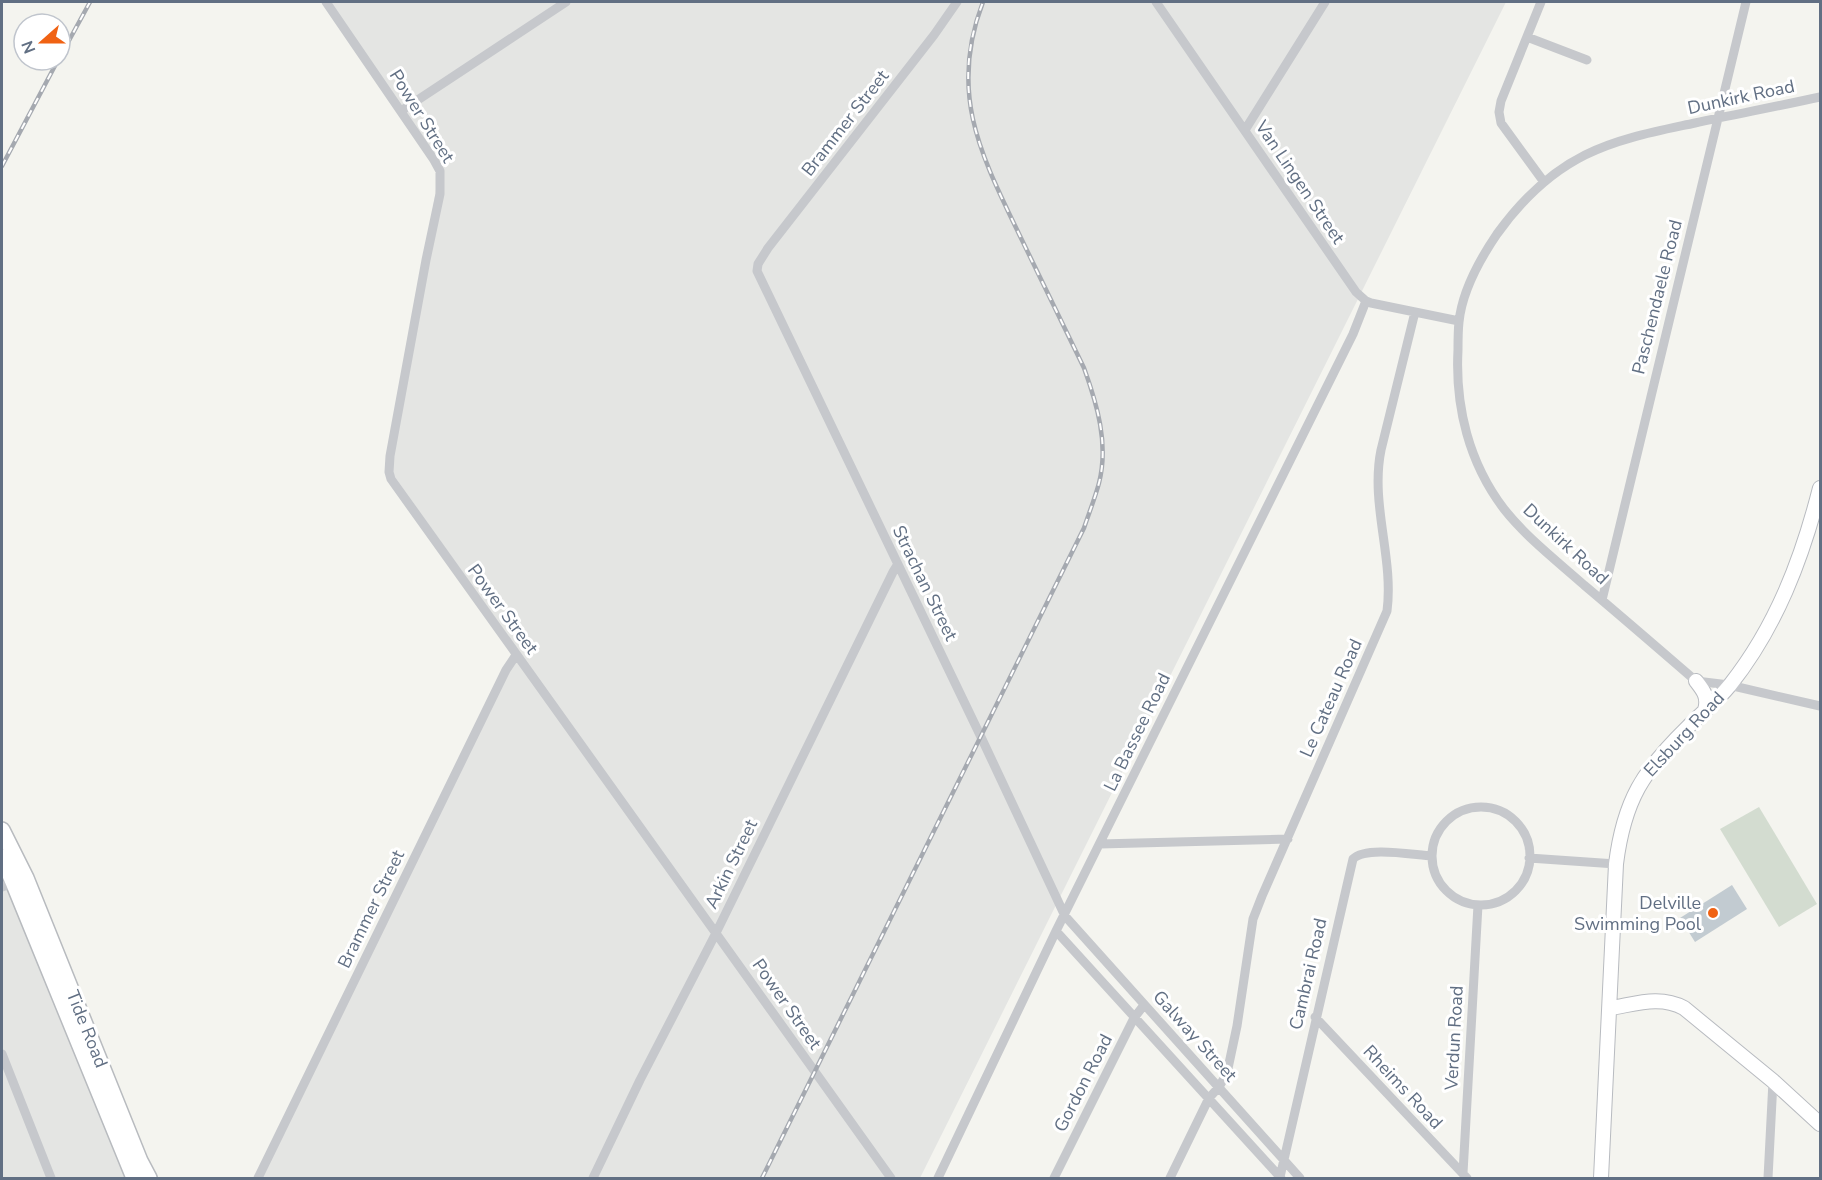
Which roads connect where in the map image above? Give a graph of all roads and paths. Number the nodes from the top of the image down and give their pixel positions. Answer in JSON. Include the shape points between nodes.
{"nodes":[{"id":1,"x":326,"y":2,"type":"edge"},
{"id":2,"x":566,"y":2,"type":"edge"},
{"id":3,"x":957,"y":2,"type":"edge"},
{"id":4,"x":1156,"y":2,"type":"edge"},
{"id":5,"x":1325,"y":2,"type":"edge"},
{"id":6,"x":1541,"y":2,"type":"edge"},
{"id":7,"x":1746,"y":2,"type":"edge"},
{"id":8,"x":1527,"y":37,"type":"junction"},
{"id":9,"x":1587,"y":60,"type":"dead end"},
{"id":10,"x":1821,"y":97,"type":"edge"},
{"id":11,"x":401,"y":111,"type":"junction"},
{"id":12,"x":1718,"y":118,"type":"junction"},
{"id":13,"x":1245,"y":130,"type":"junction"},
{"id":14,"x":1545,"y":182,"type":"junction"},
{"id":15,"x":758,"y":264,"type":"joint"},
{"id":16,"x":1366,"y":301,"type":"junction"},
{"id":17,"x":1416,"y":312,"type":"junction"},
{"id":18,"x":1459,"y":321,"type":"junction"},
{"id":19,"x":1821,"y":488,"type":"edge"},
{"id":20,"x":898,"y":564,"type":"junction"},
{"id":21,"x":1602,"y":600,"type":"junction"},
{"id":22,"x":516,"y":655,"type":"junction"},
{"id":23,"x":1696,"y":681,"type":"junction"},
{"id":24,"x":1729,"y":685,"type":"junction"},
{"id":25,"x":1821,"y":706,"type":"edge"},
{"id":26,"x":1705,"y":710,"type":"junction"},
{"id":27,"x":2,"y":830,"type":"edge"},
{"id":28,"x":1288,"y":839,"type":"junction"},
{"id":29,"x":1100,"y":844,"type":"junction"},
{"id":30,"x":1432,"y":856,"type":"junction"},
{"id":31,"x":2,"y":857,"type":"edge"},
{"id":32,"x":1529,"y":858,"type":"junction"},
{"id":33,"x":1616,"y":864,"type":"junction"},
{"id":34,"x":14,"y":883,"type":"edge"},
{"id":35,"x":1478,"y":905,"type":"junction"},
{"id":36,"x":1065,"y":916,"type":"junction"},
{"id":37,"x":1056,"y":932,"type":"junction"},
{"id":38,"x":716,"y":933,"type":"junction"},
{"id":39,"x":1144,"y":1005,"type":"junction"},
{"id":40,"x":1610,"y":1008,"type":"junction"},
{"id":41,"x":1315,"y":1017,"type":"junction"},
{"id":42,"x":1134,"y":1018,"type":"junction"},
{"id":43,"x":2,"y":1054,"type":"edge"},
{"id":44,"x":1773,"y":1081,"type":"junction"},
{"id":45,"x":1219,"y":1087,"type":"junction"},
{"id":46,"x":1209,"y":1098,"type":"junction"},
{"id":47,"x":1821,"y":1124,"type":"edge"},
{"id":48,"x":1284,"y":1161,"type":"junction"},
{"id":49,"x":1465,"y":1176,"type":"edge"},
{"id":50,"x":1280,"y":1178,"type":"edge"},
{"id":51,"x":51,"y":1179,"type":"edge"},
{"id":52,"x":134,"y":1179,"type":"edge"},
{"id":53,"x":149,"y":1179,"type":"edge"},
{"id":54,"x":258,"y":1179,"type":"edge"},
{"id":55,"x":593,"y":1179,"type":"edge"},
{"id":56,"x":891,"y":1179,"type":"edge"},
{"id":57,"x":938,"y":1179,"type":"edge"},
{"id":58,"x":1054,"y":1179,"type":"edge"},
{"id":59,"x":1170,"y":1179,"type":"edge"},
{"id":60,"x":1300,"y":1179,"type":"edge"},
{"id":61,"x":1601,"y":1179,"type":"edge"},
{"id":62,"x":1768,"y":1179,"type":"edge"}],
"edges":[{"from":1,"to":11,"type":"street","name":"Power Street"},
{"from":2,"to":11,"type":"street"},
{"from":3,"to":15,"type":"street","name":"Brammer Street"},
{"from":4,"to":13,"type":"street","name":"Van Lingen Street"},
{"from":5,"to":13,"type":"street"},
{"from":6,"to":8,"type":"street"},
{"from":7,"to":12,"type":"street","name":"Paschendaele Road"},
{"from":8,"to":9,"type":"street"},
{"from":8,"to":14,"type":"street","via":[[1501,101],[1499,117]]},
{"from":10,"to":12,"type":"street","name":"Dunkirk Road"},
{"from":11,"to":22,"type":"street","name":"Power Street","via":[[440,171],[440,194],[389,472],[394,486]]},
{"from":12,"to":14,"type":"street","name":"Dunkirk Road","via":[[1617,142],[1584,155]]},
{"from":12,"to":21,"type":"street","name":"Paschendaele Road"},
{"from":13,"to":16,"type":"street","name":"Van Lingen Street","via":[[1351,286]]},
{"from":14,"to":18,"type":"street","name":"Dunkirk Road","via":[[1522,202],[1488,246],[1474,273]]},
{"from":15,"to":20,"type":"street","name":"Strachan Street","via":[[760,279]]},
{"from":16,"to":17,"type":"street"},
{"from":16,"to":29,"type":"street","name":"La Bassee Road","via":[[1315,412]]},
{"from":17,"to":18,"type":"street"},
{"from":17,"to":28,"type":"street","name":"Le Cateau Road","via":[[1377,470],[1387,611]]},
{"from":18,"to":21,"type":"street","name":"Dunkirk Road","via":[[1459,402],[1466,434],[1481,471],[1516,523]]},
{"from":19,"to":24,"type":"main road","name":"Elsburg Road","via":[[1807,540],[1782,600]]},
{"from":20,"to":36,"type":"street","name":"Strachan Street"},
{"from":20,"to":38,"type":"street","name":"Arkin Street"},
{"from":21,"to":23,"type":"street","name":"Dunkirk Road"},
{"from":22,"to":38,"type":"street","name":"Power Street"},
{"from":22,"to":54,"type":"street","name":"Brammer Street"},
{"from":23,"to":24,"type":"street"},
{"from":23,"to":26,"type":"main road","via":[[1706,695]]},
{"from":24,"to":25,"type":"street"},
{"from":24,"to":26,"type":"main road","name":"Elsburg Road"},
{"from":26,"to":33,"type":"main road","name":"Elsburg Road","via":[[1659,757],[1635,791]]},
{"from":27,"to":34,"type":"main road"},
{"from":28,"to":29,"type":"street"},
{"from":28,"to":45,"type":"street","name":"Le Cateau Road","via":[[1253,919],[1227,1073]]},
{"from":29,"to":36,"type":"street","name":"La Bassee Road"},
{"from":30,"to":32,"type":"street","via":[[1436,835],[1449,819],[1478,807],[1499,811],[1517,823],[1527,842]]},
{"from":30,"to":35,"type":"street","via":[[1445,890]]},
{"from":30,"to":41,"type":"street","name":"Cambrai Road","via":[[1368,852],[1353,859]]},
{"from":31,"to":34,"type":"main road"},
{"from":32,"to":33,"type":"street"},
{"from":32,"to":35,"type":"street","via":[[1527,872],[1512,894]]},
{"from":33,"to":40,"type":"main road","name":"Elsburg Road"},
{"from":34,"to":52,"type":"main road","name":"Tide Road"},
{"from":34,"to":53,"type":"main road","name":"Tide Road"},
{"from":35,"to":49,"type":"street","name":"Verdun Road"},
{"from":36,"to":37,"type":"street","name":"La Bassee Road"},
{"from":36,"to":39,"type":"street","name":"Galway Street"},
{"from":37,"to":42,"type":"street","name":"Galway Street"},
{"from":37,"to":57,"type":"street","name":"La Bassee Road"},
{"from":38,"to":55,"type":"street","name":"Arkin Street"},
{"from":38,"to":56,"type":"street","name":"Power Street"},
{"from":39,"to":42,"type":"street","name":"Gordon Road"},
{"from":39,"to":45,"type":"street","name":"Galway Street"},
{"from":40,"to":44,"type":"main road","via":[[1653,1001],[1677,1004]]},
{"from":40,"to":61,"type":"main road","name":"Elsburg Road"},
{"from":41,"to":48,"type":"street","name":"Cambrai Road"},
{"from":41,"to":49,"type":"street","name":"Rheims Road"},
{"from":42,"to":46,"type":"street","name":"Galway Street"},
{"from":42,"to":58,"type":"street","name":"Gordon Road"},
{"from":43,"to":51,"type":"street"},
{"from":44,"to":47,"type":"main road"},
{"from":44,"to":62,"type":"street"},
{"from":45,"to":46,"type":"street"},
{"from":45,"to":48,"type":"street","name":"Galway Street"},
{"from":46,"to":50,"type":"street","name":"Galway Street"},
{"from":46,"to":59,"type":"street"},
{"from":48,"to":50,"type":"street","name":"Cambrai Road"},
{"from":48,"to":60,"type":"street","name":"Galway Street"}]}
